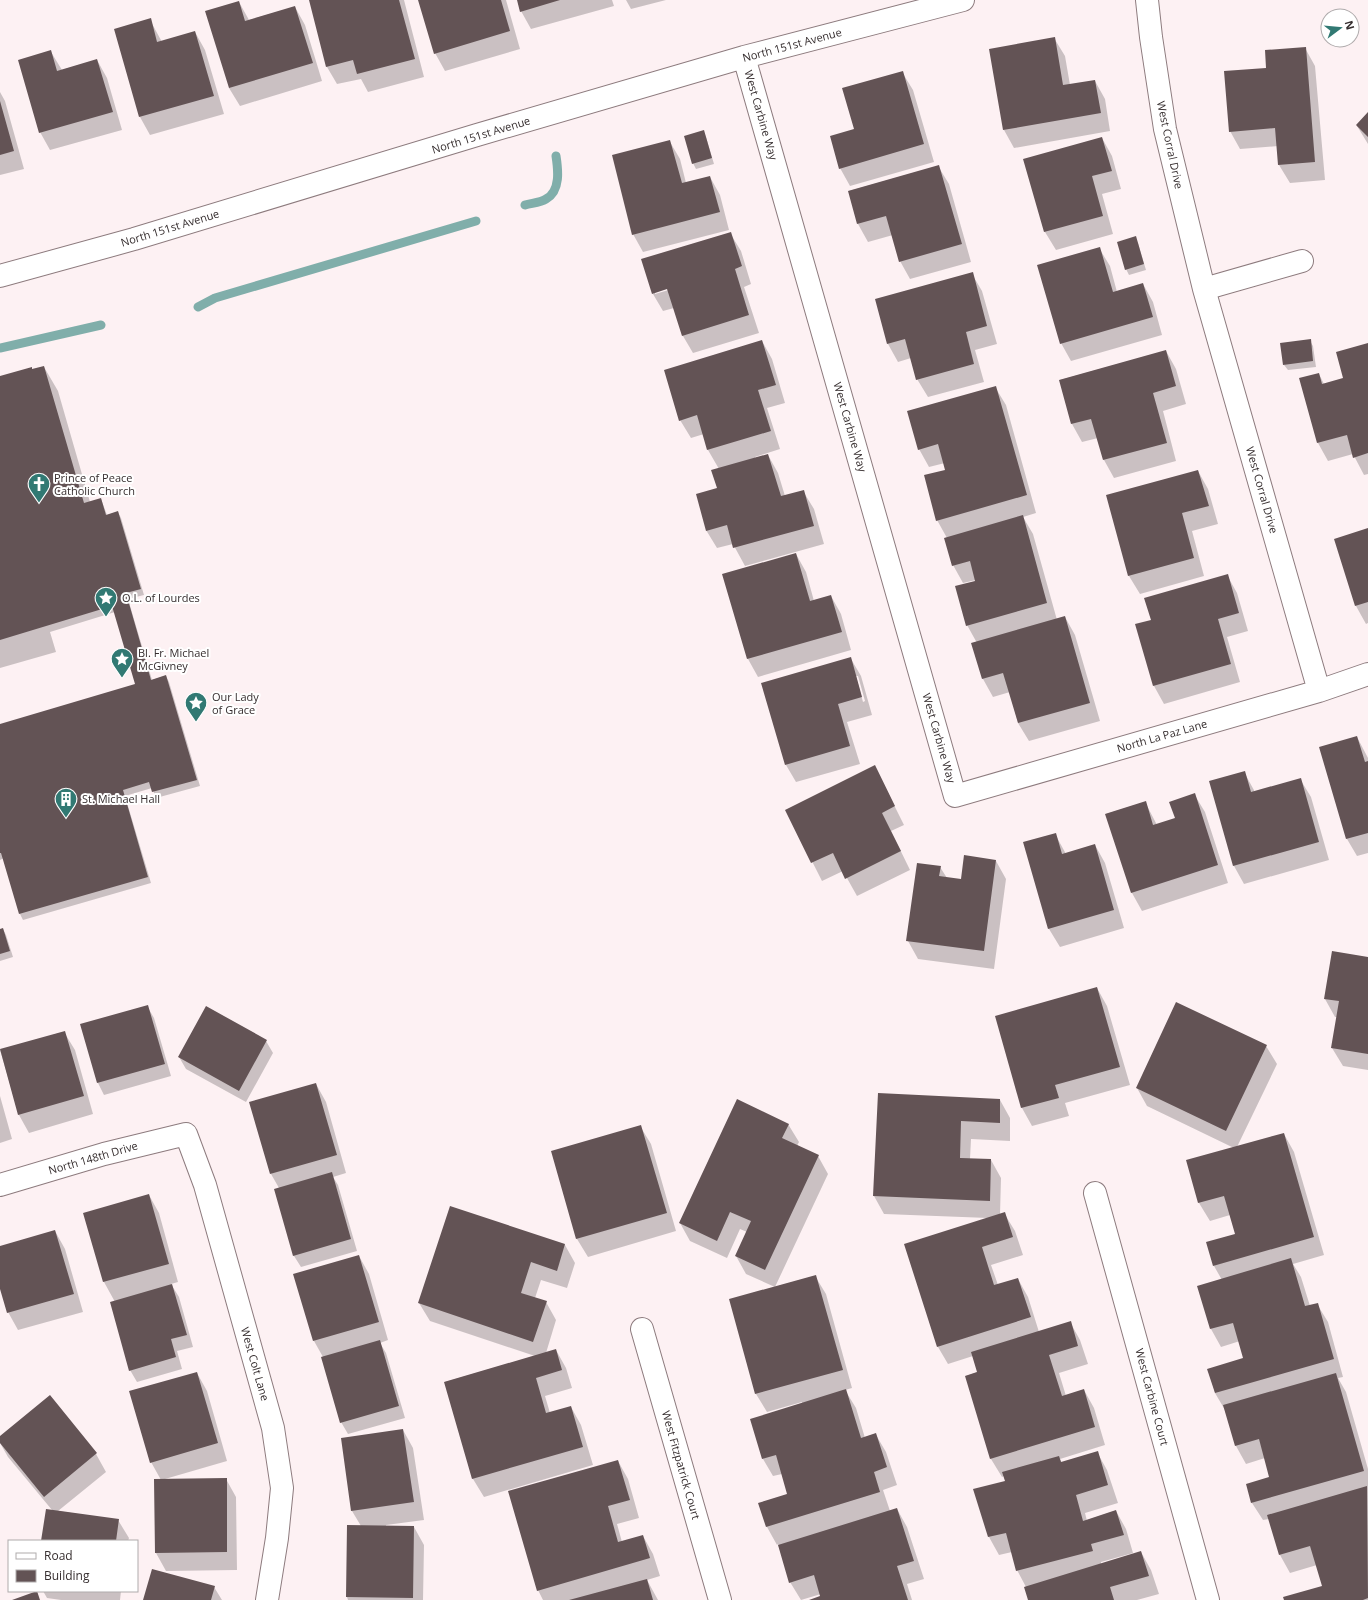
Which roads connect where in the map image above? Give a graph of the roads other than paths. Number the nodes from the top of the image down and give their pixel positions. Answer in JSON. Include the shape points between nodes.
{"nodes":[{"id":1,"x":963,"y":0,"type":"edge"},
{"id":2,"x":1148,"y":0,"type":"edge"},
{"id":3,"x":744,"y":57,"type":"junction"},
{"id":4,"x":1302,"y":261,"type":"dead end"},
{"id":5,"x":0,"y":276,"type":"edge"},
{"id":6,"x":1204,"y":289,"type":"junction"},
{"id":7,"x":1368,"y":674,"type":"edge"},
{"id":8,"x":1319,"y":691,"type":"junction"},
{"id":9,"x":955,"y":796,"type":"joint"},
{"id":10,"x":186,"y":1134,"type":"joint"},
{"id":11,"x":0,"y":1185,"type":"edge"},
{"id":12,"x":1096,"y":1193,"type":"dead end"},
{"id":13,"x":642,"y":1330,"type":"dead end"},
{"id":14,"x":267,"y":1600,"type":"edge"},
{"id":15,"x":720,"y":1600,"type":"edge"},
{"id":16,"x":1208,"y":1600,"type":"edge"}],
"edges":[{"from":1,"to":3,"type":"street","name":"North 151st Avenue"},
{"from":2,"to":6,"type":"street","name":"West Corral Drive","via":[[1165,129]]},
{"from":3,"to":5,"type":"street","name":"North 151st Avenue","via":[[134,239]]},
{"from":3,"to":9,"type":"street","name":"West Carbine Way"},
{"from":4,"to":6,"type":"street"},
{"from":6,"to":8,"type":"street","name":"West Corral Drive"},
{"from":7,"to":8,"type":"street","name":"North La Paz Lane"},
{"from":8,"to":9,"type":"street","name":"North La Paz Lane"},
{"from":10,"to":11,"type":"street","name":"North 148th Drive","via":[[104,1154]]},
{"from":10,"to":14,"type":"street","name":"West Colt Lane","via":[[205,1185],[273,1428],[282,1488]]},
{"from":12,"to":16,"type":"street","name":"West Carbine Court"},
{"from":13,"to":15,"type":"street","name":"West Fitzpatrick Court"}]}
